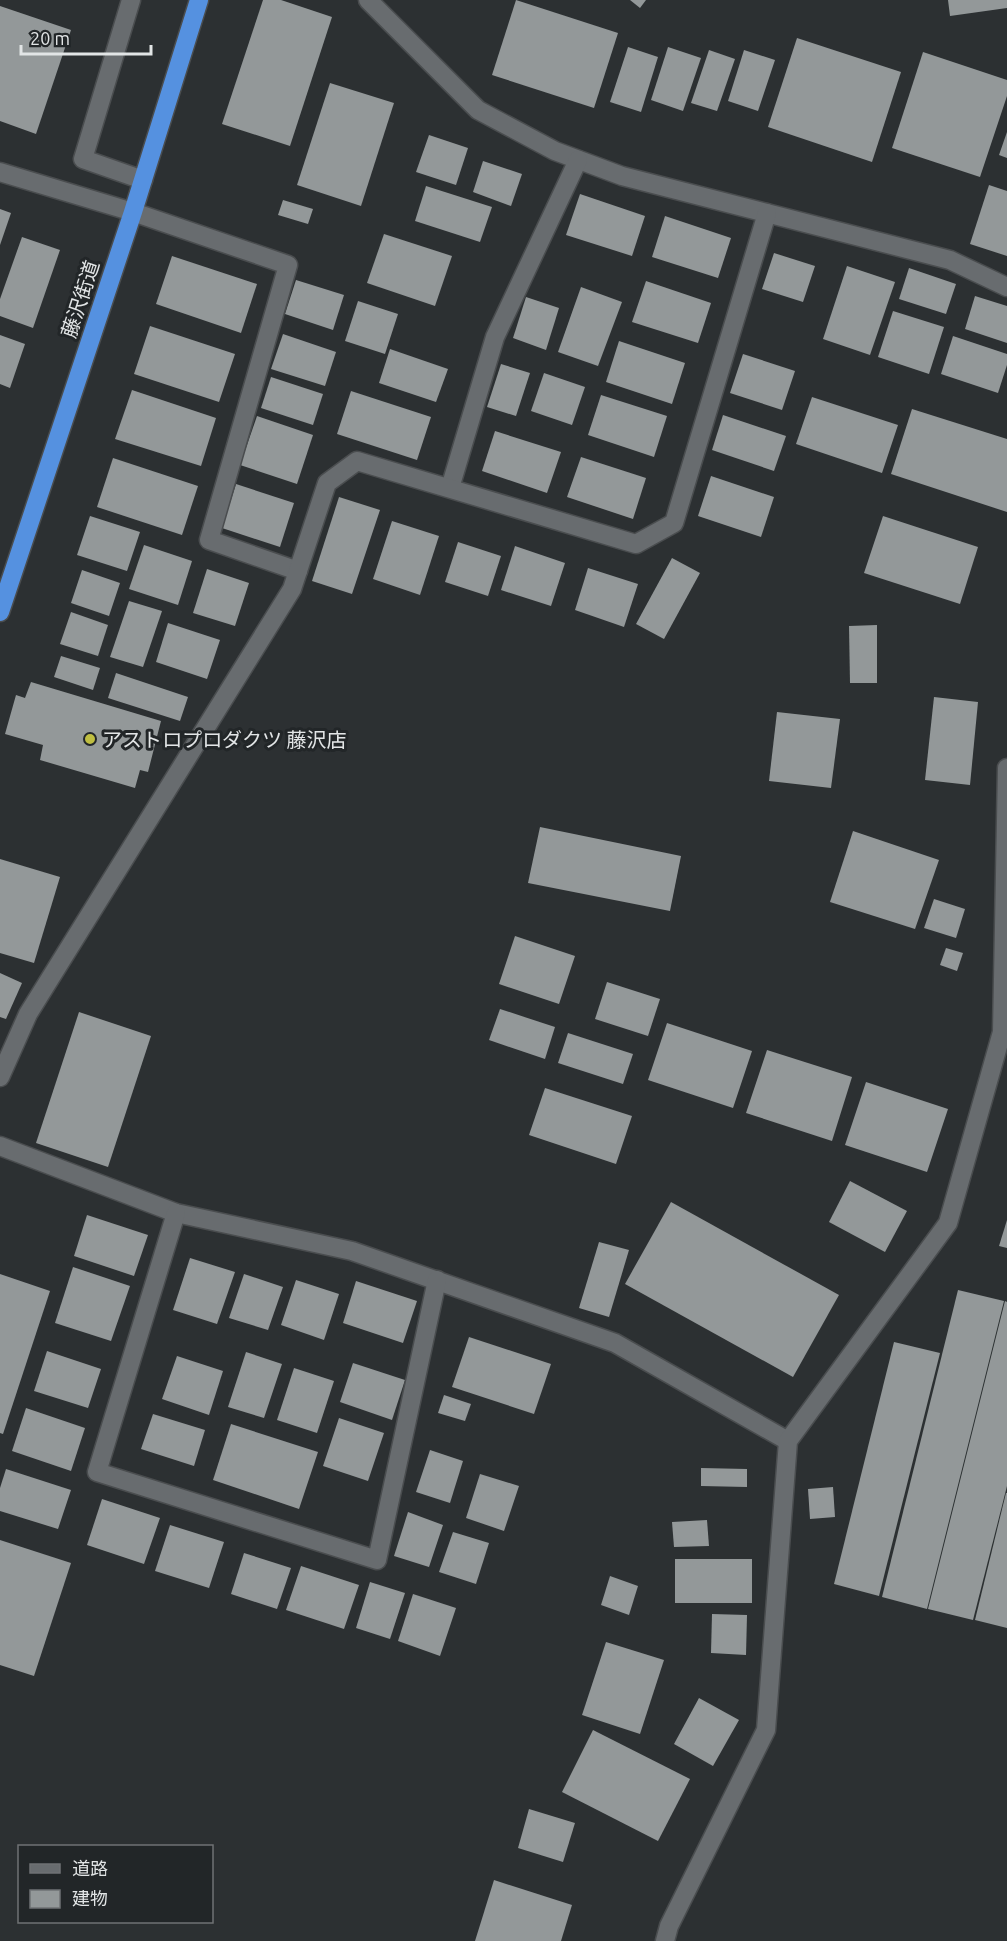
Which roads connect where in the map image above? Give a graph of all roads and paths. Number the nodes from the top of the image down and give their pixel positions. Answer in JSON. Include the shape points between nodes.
{"nodes":[{"id":1,"x":131,"y":0,"type":"edge"},
{"id":2,"x":199,"y":0,"type":"edge"},
{"id":3,"x":368,"y":0,"type":"edge"},
{"id":4,"x":578,"y":160,"type":"junction"},
{"id":5,"x":0,"y":172,"type":"edge"},
{"id":6,"x":143,"y":180,"type":"junction"},
{"id":7,"x":133,"y":212,"type":"junction"},
{"id":8,"x":767,"y":213,"type":"junction"},
{"id":9,"x":1007,"y":287,"type":"edge"},
{"id":10,"x":450,"y":488,"type":"junction"},
{"id":11,"x":298,"y":571,"type":"junction"},
{"id":12,"x":0,"y":612,"type":"edge"},
{"id":13,"x":1007,"y":768,"type":"edge"},
{"id":14,"x":0,"y":1077,"type":"edge"},
{"id":15,"x":0,"y":1146,"type":"edge"},
{"id":16,"x":176,"y":1213,"type":"junction"},
{"id":17,"x":437,"y":1280,"type":"junction"},
{"id":18,"x":788,"y":1441,"type":"junction"},
{"id":19,"x":665,"y":1941,"type":"edge"}],
"edges":[{"from":1,"to":6,"type":"street","via":[[83,159]]},
{"from":2,"to":6,"type":"highway","name":"藤沢街道"},
{"from":3,"to":4,"type":"street","via":[[478,110]]},
{"from":4,"to":8,"type":"street","via":[[621,176]]},
{"from":4,"to":10,"type":"street","via":[[495,337]]},
{"from":5,"to":7,"type":"street"},
{"from":6,"to":7,"type":"highway","name":"藤沢街道"},
{"from":7,"to":11,"type":"street","via":[[288,266],[209,540]]},
{"from":7,"to":12,"type":"highway","name":"藤沢街道"},
{"from":8,"to":9,"type":"street","via":[[950,260]]},
{"from":8,"to":10,"type":"street","via":[[674,523],[636,544]]},
{"from":10,"to":11,"type":"street","via":[[357,461],[327,483]]},
{"from":11,"to":14,"type":"street","via":[[292,589],[28,1014]]},
{"from":13,"to":18,"type":"street","via":[[1002,1032],[948,1223]]},
{"from":15,"to":16,"type":"street"},
{"from":16,"to":17,"type":"street","via":[[351,1251]]},
{"from":16,"to":17,"type":"street","via":[[97,1472],[377,1560]]},
{"from":17,"to":18,"type":"street","via":[[615,1343]]},
{"from":18,"to":19,"type":"street","via":[[766,1730]]}]}
